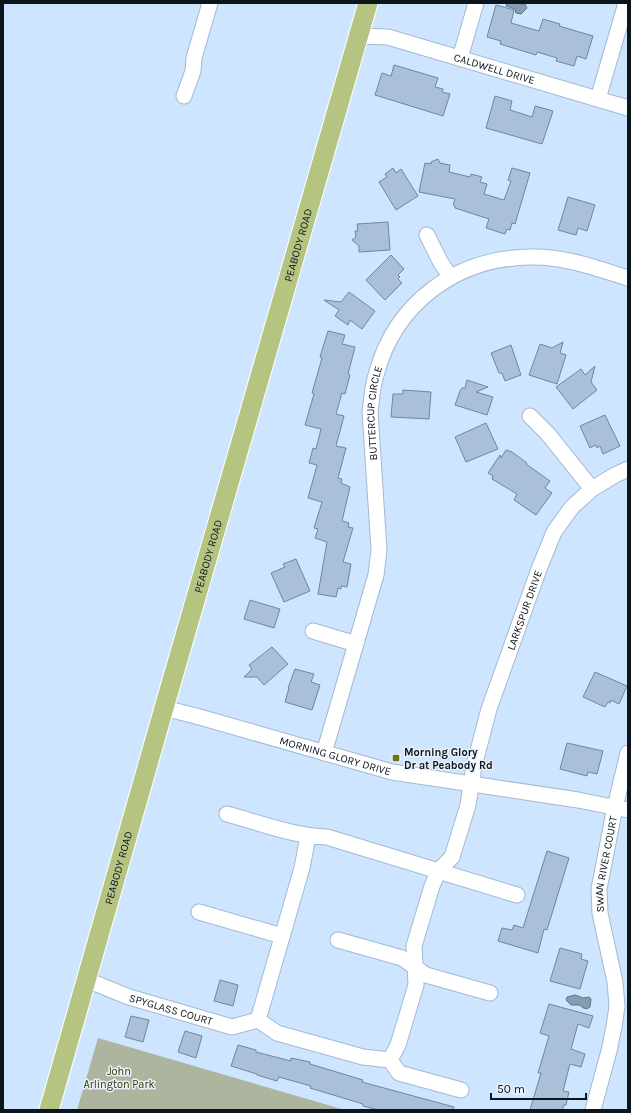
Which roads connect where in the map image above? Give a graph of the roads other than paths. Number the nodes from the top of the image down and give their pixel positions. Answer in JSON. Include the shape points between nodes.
{"nodes":[{"id":1,"x":210,"y":3,"type":"edge"},
{"id":2,"x":368,"y":3,"type":"edge"},
{"id":3,"x":476,"y":3,"type":"edge"},
{"id":4,"x":626,"y":3,"type":"edge"},
{"id":5,"x":359,"y":36,"type":"junction"},
{"id":6,"x":460,"y":58,"type":"junction"},
{"id":7,"x":184,"y":96,"type":"dead end"},
{"id":8,"x":598,"y":99,"type":"junction"},
{"id":9,"x":628,"y":108,"type":"edge"},
{"id":10,"x":427,"y":235,"type":"dead end"},
{"id":11,"x":450,"y":276,"type":"junction"},
{"id":12,"x":628,"y":278,"type":"edge"},
{"id":13,"x":530,"y":416,"type":"dead end"},
{"id":14,"x":628,"y":469,"type":"edge"},
{"id":15,"x":592,"y":489,"type":"junction"},
{"id":16,"x":314,"y":631,"type":"dead end"},
{"id":17,"x":356,"y":644,"type":"junction"},
{"id":18,"x":164,"y":708,"type":"junction"},
{"id":19,"x":324,"y":753,"type":"junction"},
{"id":20,"x":628,"y":753,"type":"edge"},
{"id":21,"x":472,"y":784,"type":"junction"},
{"id":22,"x":621,"y":808,"type":"edge"},
{"id":23,"x":227,"y":814,"type":"dead end"},
{"id":24,"x":308,"y":836,"type":"junction"},
{"id":25,"x":439,"y":870,"type":"junction"},
{"id":26,"x":517,"y":895,"type":"dead end"},
{"id":27,"x":199,"y":912,"type":"dead end"},
{"id":28,"x":282,"y":936,"type":"junction"},
{"id":29,"x":338,"y":940,"type":"dead end"},
{"id":30,"x":414,"y":967,"type":"junction"},
{"id":31,"x":87,"y":980,"type":"junction"},
{"id":32,"x":490,"y":993,"type":"dead end"},
{"id":33,"x":258,"y":1020,"type":"junction"},
{"id":34,"x":390,"y":1060,"type":"junction"},
{"id":35,"x":461,"y":1090,"type":"dead end"},
{"id":36,"x":49,"y":1110,"type":"edge"},
{"id":37,"x":593,"y":1110,"type":"edge"}],
"edges":[{"from":1,"to":7,"type":"street"},
{"from":2,"to":5,"type":"main road","name":"PEABODY ROAD"},
{"from":3,"to":6,"type":"street"},
{"from":4,"to":8,"type":"street"},
{"from":5,"to":6,"type":"street","name":"CALDWELL DRIVE","via":[[388,37]]},
{"from":5,"to":18,"type":"main road","name":"PEABODY ROAD"},
{"from":6,"to":8,"type":"street","name":"CALDWELL DRIVE"},
{"from":8,"to":9,"type":"street","name":"CALDWELL DRIVE"},
{"from":10,"to":11,"type":"street"},
{"from":11,"to":12,"type":"street","name":"BUTTERCUP CIRCLE","via":[[490,261],[531,257],[563,259]]},
{"from":11,"to":17,"type":"street","name":"BUTTERCUP CIRCLE","via":[[405,316],[382,355],[376,375],[370,412],[379,550],[376,575]]},
{"from":13,"to":15,"type":"street","via":[[548,434]]},
{"from":14,"to":15,"type":"street","name":"LARKSPUR DRIVE"},
{"from":15,"to":21,"type":"street","name":"LARKSPUR DRIVE","via":[[572,507],[554,532],[489,709],[474,766]]},
{"from":16,"to":17,"type":"street"},
{"from":17,"to":19,"type":"street","name":"BUTTERCUP CIRCLE"},
{"from":18,"to":19,"type":"street","name":"MORNING GLORY DRIVE"},
{"from":18,"to":31,"type":"main road","name":"PEABODY ROAD"},
{"from":19,"to":21,"type":"street","name":"MORNING GLORY DRIVE","via":[[392,772]]},
{"from":20,"to":22,"type":"street","name":"SWAN RIVER COURT"},
{"from":21,"to":22,"type":"street","name":"MORNING GLORY DRIVE"},
{"from":21,"to":25,"type":"street","name":"LARKSPUR DRIVE","via":[[452,857]]},
{"from":22,"to":37,"type":"street","name":"SWAN RIVER COURT","via":[[599,889],[600,913],[615,982],[617,1006],[609,1051]]},
{"from":23,"to":24,"type":"street"},
{"from":24,"to":25,"type":"street","via":[[327,837]]},
{"from":24,"to":28,"type":"street","via":[[302,868]]},
{"from":25,"to":26,"type":"street"},
{"from":25,"to":30,"type":"street","via":[[414,946]]},
{"from":27,"to":28,"type":"street"},
{"from":28,"to":33,"type":"street"},
{"from":29,"to":30,"type":"street","via":[[402,958]]},
{"from":30,"to":32,"type":"street","via":[[426,975]]},
{"from":30,"to":34,"type":"street","via":[[416,985],[398,1045]]},
{"from":31,"to":33,"type":"street","name":"SPYGLASS COURT","via":[[128,997],[232,1027]]},
{"from":31,"to":36,"type":"main road","name":"PEABODY ROAD"},
{"from":33,"to":34,"type":"street","via":[[277,1033],[363,1057]]},
{"from":34,"to":35,"type":"street","via":[[399,1072]]}]}
